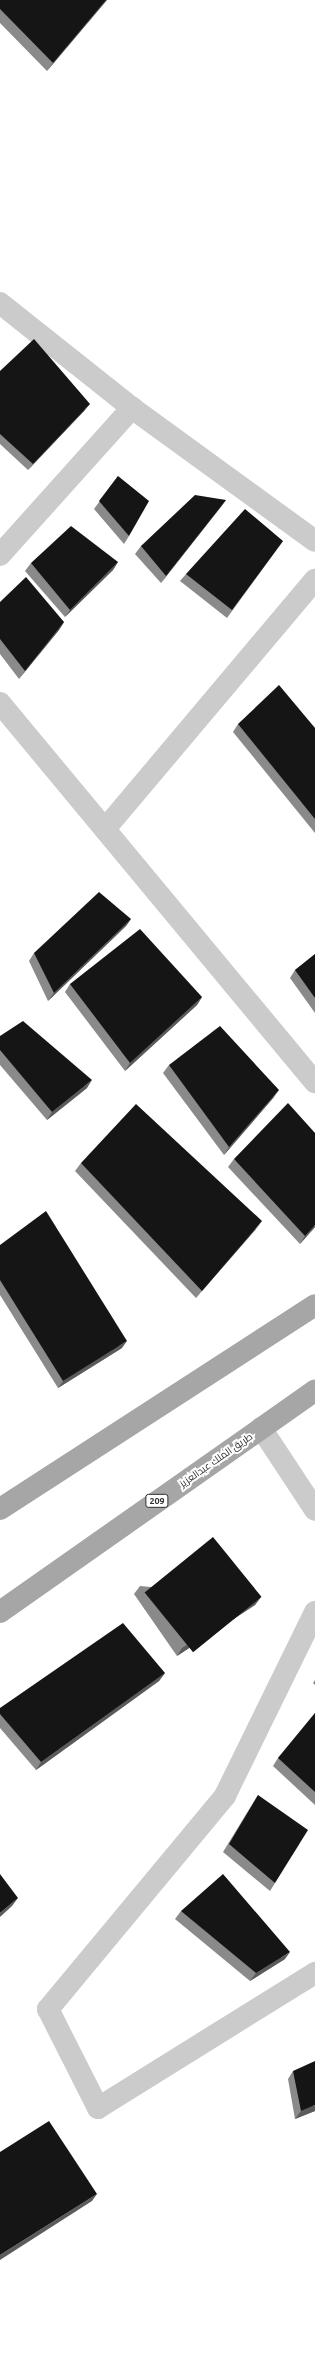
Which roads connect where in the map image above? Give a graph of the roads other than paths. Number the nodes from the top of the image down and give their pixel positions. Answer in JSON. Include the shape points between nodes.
{"nodes":[{"id":1,"x":0,"y":303,"type":"edge"},
{"id":2,"x":132,"y":408,"type":"junction"},
{"id":3,"x":315,"y":541,"type":"edge"},
{"id":4,"x":0,"y":555,"type":"edge"},
{"id":5,"x":312,"y":591,"type":"edge"},
{"id":6,"x":0,"y":703,"type":"edge"},
{"id":7,"x":106,"y":829,"type":"junction"},
{"id":8,"x":315,"y":1082,"type":"edge"},
{"id":9,"x":315,"y":1305,"type":"edge"},
{"id":10,"x":315,"y":1391,"type":"edge"},
{"id":11,"x":261,"y":1428,"type":"junction"},
{"id":12,"x":0,"y":1509,"type":"edge"},
{"id":13,"x":315,"y":1510,"type":"edge"},
{"id":14,"x":0,"y":1612,"type":"edge"},
{"id":15,"x":315,"y":1612,"type":"edge"},
{"id":16,"x":315,"y":1973,"type":"edge"}],
"edges":[{"from":1,"to":2,"type":"street"},
{"from":2,"to":3,"type":"street"},
{"from":2,"to":4,"type":"street"},
{"from":5,"to":7,"type":"street"},
{"from":6,"to":7,"type":"street"},
{"from":7,"to":8,"type":"street"},
{"from":9,"to":12,"type":"main road"},
{"from":10,"to":11,"type":"main road","name":"طريق الملك عبدالعزيز","number":"209"},
{"from":11,"to":13,"type":"street"},
{"from":11,"to":14,"type":"main road","name":"طريق الملك عبدالعزيز","number":"209"},
{"from":15,"to":16,"type":"street","via":[[225,1796],[48,2009],[98,2108]]}]}
